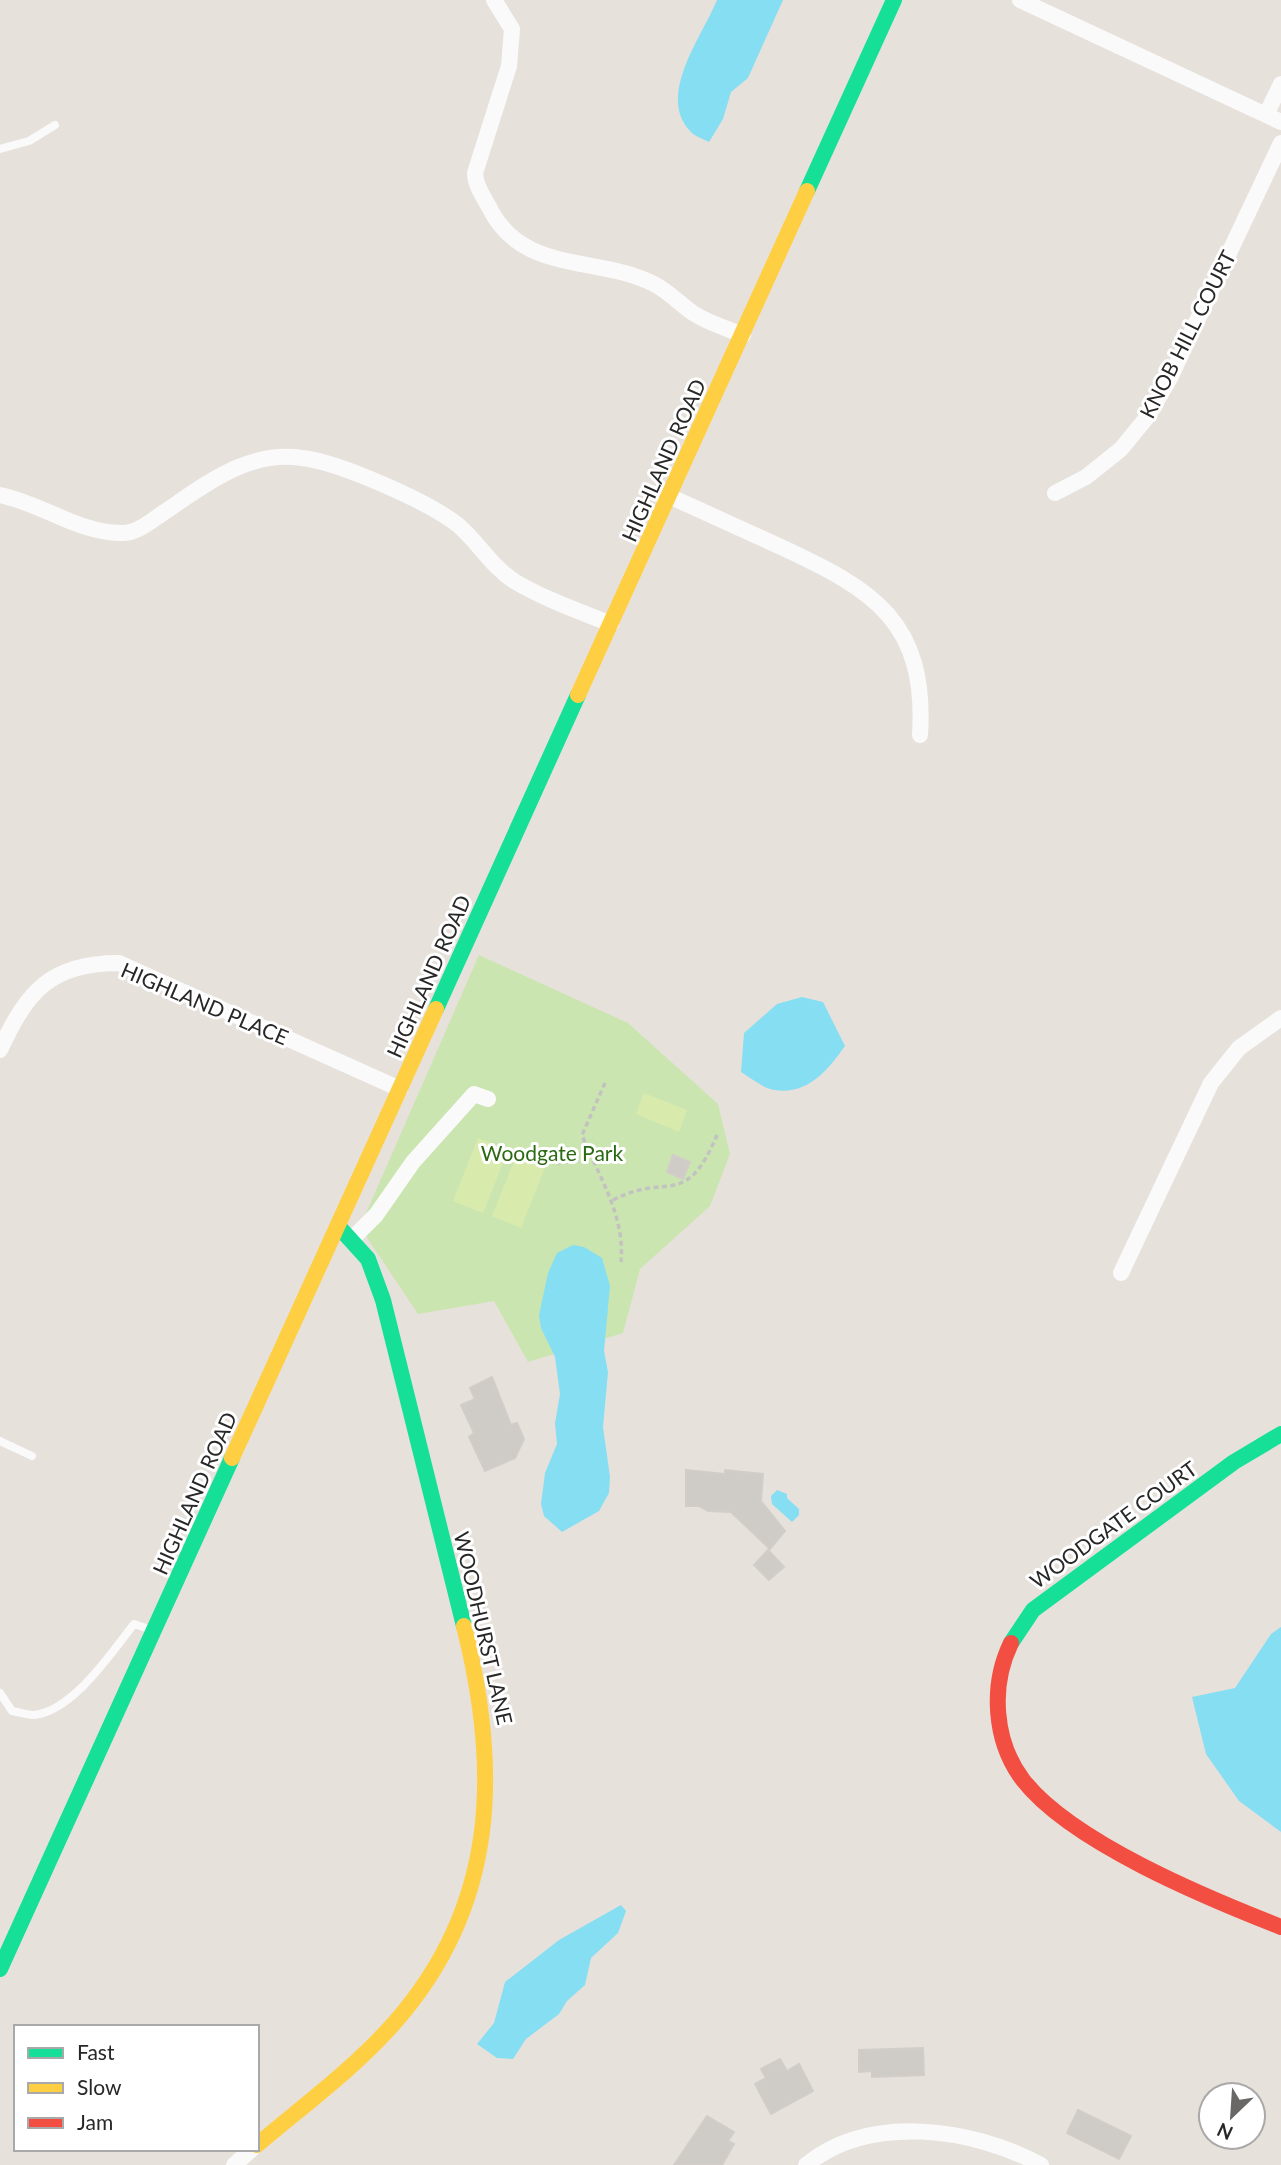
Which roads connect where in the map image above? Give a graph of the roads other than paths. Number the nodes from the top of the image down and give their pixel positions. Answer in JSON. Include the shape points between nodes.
{"nodes":[{"id":1,"x":494,"y":0,"type":"edge"},
{"id":2,"x":894,"y":0,"type":"edge"},
{"id":3,"x":1020,"y":0,"type":"edge"},
{"id":4,"x":1281,"y":84,"type":"edge"},
{"id":5,"x":1273,"y":118,"type":"edge"},
{"id":6,"x":55,"y":125,"type":"dead end"},
{"id":7,"x":1281,"y":143,"type":"edge"},
{"id":8,"x":0,"y":149,"type":"edge"},
{"id":9,"x":743,"y":335,"type":"junction"},
{"id":10,"x":1055,"y":493,"type":"dead end"},
{"id":11,"x":0,"y":495,"type":"edge"},
{"id":12,"x":669,"y":496,"type":"junction"},
{"id":13,"x":611,"y":624,"type":"junction"},
{"id":14,"x":920,"y":735,"type":"dead end"},
{"id":15,"x":1281,"y":1018,"type":"edge"},
{"id":16,"x":0,"y":1050,"type":"edge"},
{"id":17,"x":400,"y":1089,"type":"junction"},
{"id":18,"x":488,"y":1099,"type":"dead end"},
{"id":19,"x":338,"y":1226,"type":"junction"},
{"id":20,"x":351,"y":1240,"type":"junction"},
{"id":21,"x":1121,"y":1273,"type":"dead end"},
{"id":22,"x":1281,"y":1434,"type":"edge"},
{"id":23,"x":0,"y":1441,"type":"edge"},
{"id":24,"x":33,"y":1456,"type":"dead end"},
{"id":25,"x":154,"y":1630,"type":"junction"},
{"id":26,"x":0,"y":1693,"type":"edge"},
{"id":27,"x":1281,"y":1927,"type":"edge"},
{"id":28,"x":0,"y":1969,"type":"edge"},
{"id":29,"x":259,"y":2142,"type":"edge"},
{"id":30,"x":806,"y":2165,"type":"edge"},
{"id":31,"x":1041,"y":2165,"type":"edge"}],
"edges":[{"from":1,"to":9,"type":"street","via":[[512,29],[509,66],[475,173],[491,212],[509,235],[531,251],[636,276],[656,284],[696,315]]},
{"from":2,"to":9,"type":"street","name":"HIGHLAND ROAD"},
{"from":3,"to":5,"type":"street"},
{"from":4,"to":5,"type":"street"},
{"from":6,"to":8,"type":"lane","via":[[29,141]]},
{"from":7,"to":10,"type":"street","name":"KNOB HILL COURT","via":[[1148,416],[1121,450],[1086,477]]},
{"from":9,"to":12,"type":"street","name":"HIGHLAND ROAD"},
{"from":11,"to":13,"type":"street","via":[[21,499],[84,526],[124,534],[247,463],[275,456],[304,458],[427,506],[458,525],[513,580]]},
{"from":12,"to":13,"type":"street","name":"HIGHLAND ROAD"},
{"from":12,"to":14,"type":"street","via":[[859,586],[884,610],[917,669]]},
{"from":13,"to":17,"type":"street","name":"HIGHLAND ROAD"},
{"from":15,"to":21,"type":"street","via":[[1239,1048],[1211,1083]]},
{"from":16,"to":17,"type":"street","name":"HIGHLAND PLACE","via":[[27,1000],[45,982],[68,969],[119,963]]},
{"from":17,"to":19,"type":"street","name":"HIGHLAND ROAD"},
{"from":18,"to":20,"type":"street","via":[[474,1094]]},
{"from":19,"to":20,"type":"street","name":"WOODHURST LANE"},
{"from":19,"to":25,"type":"street","name":"HIGHLAND ROAD"},
{"from":20,"to":29,"type":"street","name":"WOODHURST LANE","via":[[368,1259],[383,1300],[479,1685],[488,1734],[485,1831],[474,1879],[456,1924],[421,1987],[396,2021]]},
{"from":22,"to":27,"type":"street","name":"WOODGATE COURT","via":[[1234,1462],[1033,1610],[1004,1660],[998,1689],[1004,1745],[1033,1792],[1115,1850],[1180,1885]]},
{"from":23,"to":24,"type":"lane"},
{"from":25,"to":26,"type":"lane","via":[[134,1624],[85,1684],[34,1715],[12,1711]]},
{"from":25,"to":28,"type":"street","name":"HIGHLAND ROAD"},
{"from":30,"to":31,"type":"street","via":[[844,2141],[914,2132],[969,2139]]}]}
